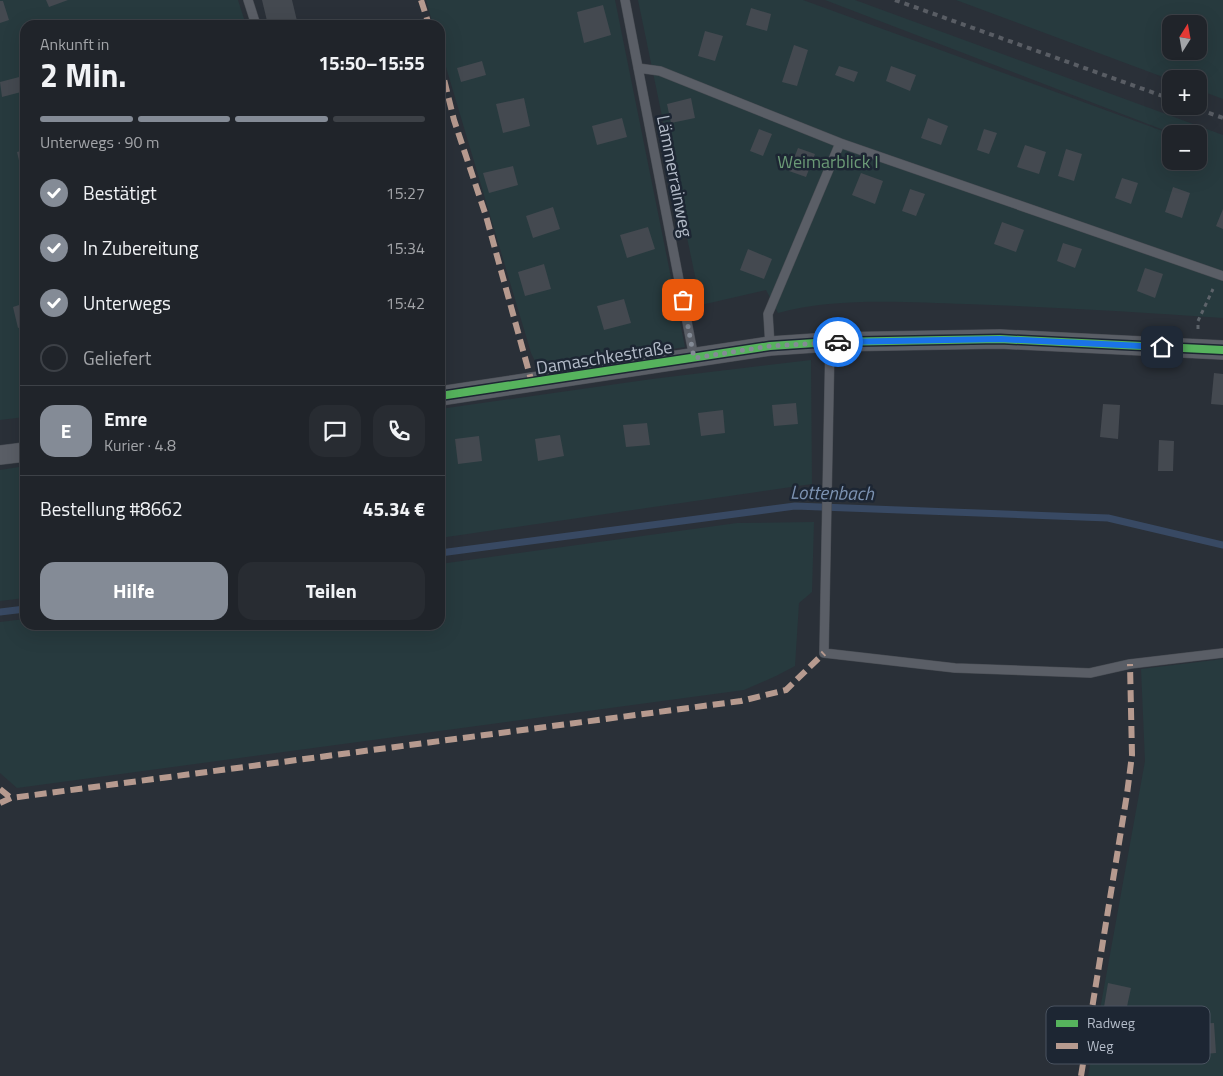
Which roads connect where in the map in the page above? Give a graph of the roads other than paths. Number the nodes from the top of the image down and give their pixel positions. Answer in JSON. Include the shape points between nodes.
{"nodes":[{"id":1,"x":248,"y":0,"type":"edge"},
{"id":2,"x":625,"y":0,"type":"edge"},
{"id":3,"x":254,"y":20,"type":"edge"},
{"id":4,"x":638,"y":68,"type":"junction"},
{"id":5,"x":840,"y":143,"type":"junction"},
{"id":6,"x":1221,"y":276,"type":"edge"},
{"id":7,"x":830,"y":342,"type":"junction"},
{"id":8,"x":770,"y":346,"type":"junction"},
{"id":9,"x":1223,"y":350,"type":"edge"},
{"id":10,"x":694,"y":358,"type":"junction"},
{"id":11,"x":445,"y":395,"type":"edge"},
{"id":12,"x":20,"y":453,"type":"edge"},
{"id":13,"x":0,"y":455,"type":"edge"},
{"id":14,"x":1223,"y":653,"type":"edge"}],
"edges":[{"from":1,"to":3,"type":"lane"},
{"from":2,"to":4,"type":"lane","name":"Lämmerrainweg"},
{"from":4,"to":5,"type":"lane","via":[[660,71]]},
{"from":4,"to":10,"type":"lane","name":"Lämmerrainweg"},
{"from":5,"to":6,"type":"lane"},
{"from":5,"to":8,"type":"lane","via":[[768,314]]},
{"from":7,"to":8,"type":"street","name":"Damaschkestraße"},
{"from":7,"to":9,"type":"street","name":"Damaschkestraße","via":[[1000,339]]},
{"from":7,"to":14,"type":"lane","via":[[824,652],[955,668],[1090,673],[1130,664]]},
{"from":8,"to":10,"type":"street","name":"Damaschkestraße"},
{"from":10,"to":11,"type":"street","name":"Damaschkestraße"},
{"from":12,"to":13,"type":"street"}]}
